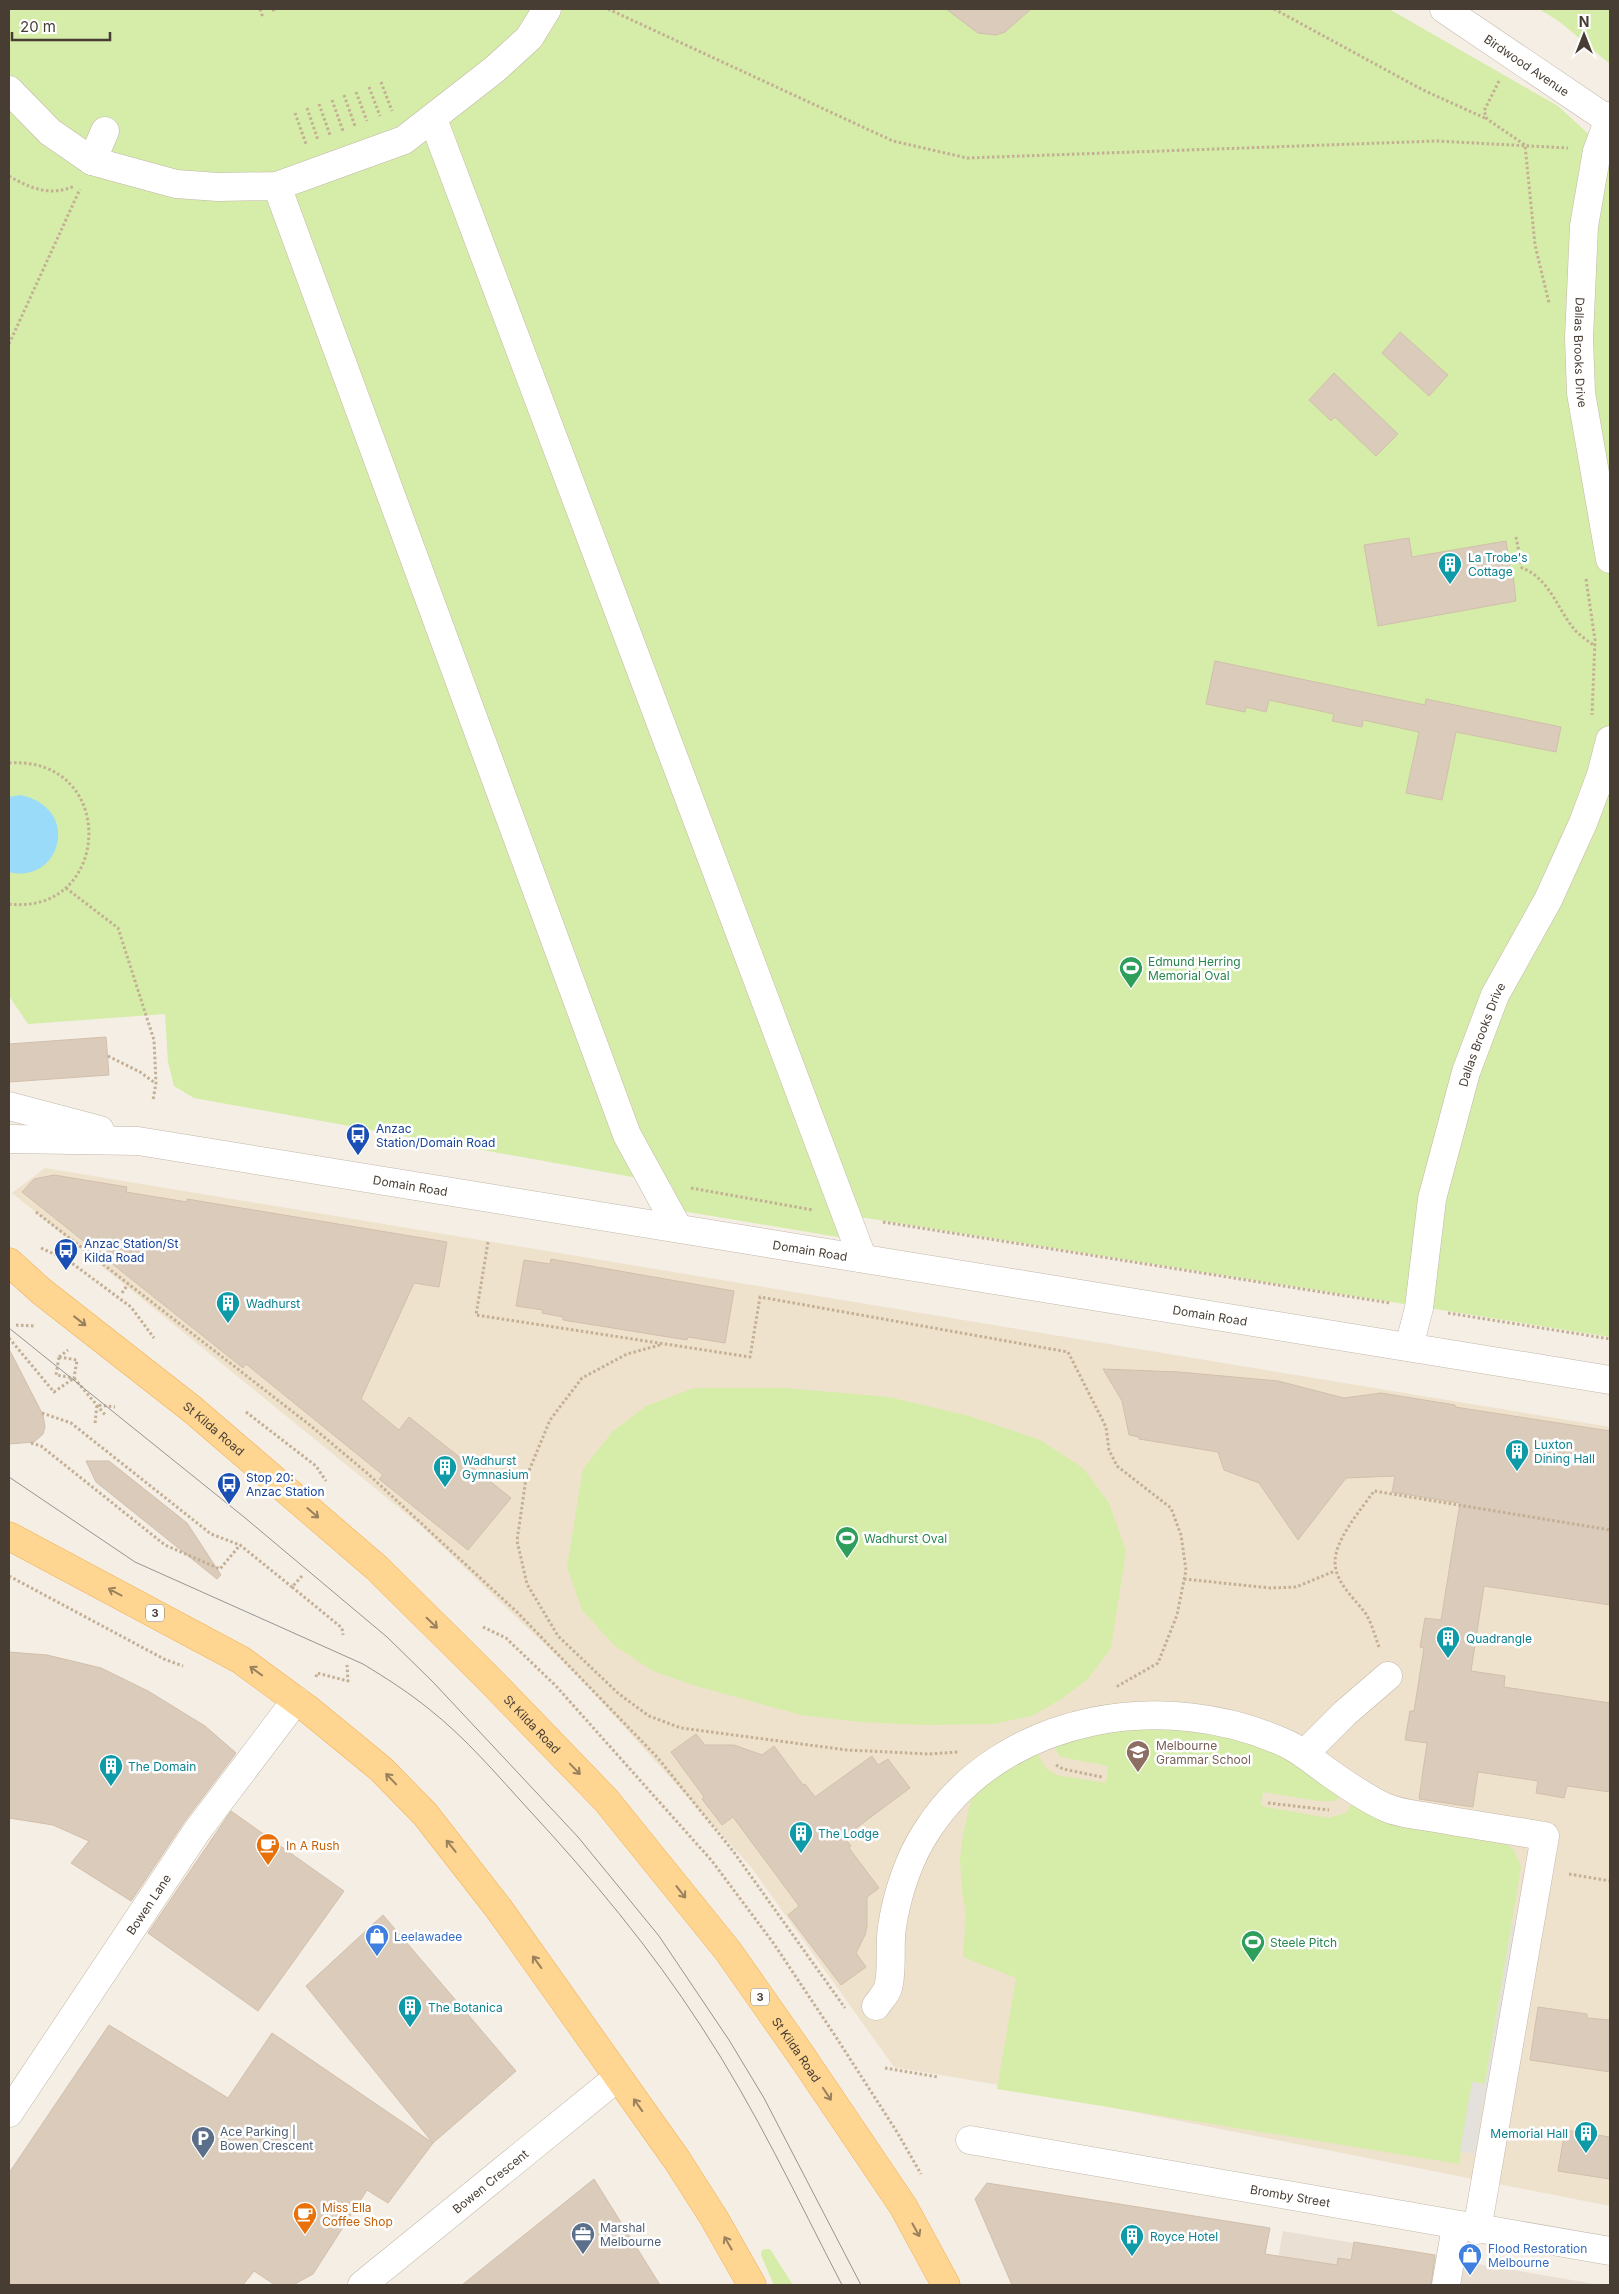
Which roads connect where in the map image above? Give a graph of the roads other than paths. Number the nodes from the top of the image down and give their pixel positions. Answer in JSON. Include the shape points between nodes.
{"nodes":[{"id":1,"x":547,"y":9,"type":"edge"},
{"id":2,"x":1444,"y":9,"type":"edge"},
{"id":3,"x":9,"y":90,"type":"edge"},
{"id":4,"x":433,"y":119,"type":"junction"},
{"id":5,"x":1610,"y":119,"type":"edge"},
{"id":6,"x":105,"y":131,"type":"dead end"},
{"id":7,"x":88,"y":170,"type":"junction"},
{"id":8,"x":277,"y":186,"type":"junction"},
{"id":9,"x":1610,"y":559,"type":"edge"},
{"id":10,"x":1610,"y":740,"type":"edge"},
{"id":11,"x":9,"y":1106,"type":"edge"},
{"id":12,"x":9,"y":1140,"type":"edge"},
{"id":13,"x":138,"y":1140,"type":"junction"},
{"id":14,"x":678,"y":1228,"type":"junction"},
{"id":15,"x":862,"y":1257,"type":"junction"},
{"id":16,"x":9,"y":1262,"type":"edge"},
{"id":17,"x":1409,"y":1347,"type":"junction"},
{"id":18,"x":1610,"y":1380,"type":"edge"},
{"id":19,"x":9,"y":1536,"type":"edge"},
{"id":20,"x":1388,"y":1676,"type":"road end"},
{"id":21,"x":305,"y":1692,"type":"junction"},
{"id":22,"x":1304,"y":1754,"type":"junction"},
{"id":23,"x":876,"y":2006,"type":"dead end"},
{"id":24,"x":618,"y":2076,"type":"junction"},
{"id":25,"x":9,"y":2113,"type":"edge"},
{"id":26,"x":970,"y":2140,"type":"dead end"},
{"id":27,"x":1466,"y":2228,"type":"junction"},
{"id":28,"x":1610,"y":2251,"type":"edge"},
{"id":29,"x":374,"y":2282,"type":"edge"},
{"id":30,"x":752,"y":2285,"type":"edge"},
{"id":31,"x":946,"y":2285,"type":"edge"},
{"id":32,"x":1446,"y":2285,"type":"edge"}],
"edges":[{"from":1,"to":4,"type":"street","via":[[529,38]]},
{"from":2,"to":5,"type":"street","name":"Birdwood Avenue"},
{"from":3,"to":7,"type":"street"},
{"from":4,"to":8,"type":"street","via":[[404,140]]},
{"from":4,"to":15,"type":"street"},
{"from":5,"to":9,"type":"street","name":"Dallas Brooks Drive","via":[[1597,151],[1584,226],[1579,338],[1581,393]]},
{"from":6,"to":7,"type":"street"},
{"from":7,"to":8,"type":"street","via":[[176,184]]},
{"from":8,"to":14,"type":"street","via":[[627,1134]]},
{"from":10,"to":17,"type":"street","name":"Dallas Brooks Drive","via":[[1602,775],[1583,823],[1548,900],[1494,995],[1466,1072],[1432,1199],[1419,1308]]},
{"from":11,"to":13,"type":"street"},
{"from":12,"to":13,"type":"street","name":"Domain Road"},
{"from":13,"to":14,"type":"street","name":"Domain Road"},
{"from":14,"to":15,"type":"street","name":"Domain Road"},
{"from":15,"to":17,"type":"street","name":"Domain Road"},
{"from":16,"to":31,"type":"main road","name":"St Kilda Road","number":"3","one_way":true,"via":[[193,1410],[377,1568],[606,1800],[728,1952],[801,2055],[903,2206]]},
{"from":17,"to":18,"type":"street","name":"Domain Road"},
{"from":21,"to":19,"type":"main road","number":"3","one_way":true},
{"from":20,"to":22,"type":"street"},
{"from":24,"to":21,"type":"main road","number":"3","one_way":true,"via":[[499,1908],[425,1814]]},
{"from":21,"to":25,"type":"street","name":"Bowen Lane","via":[[197,1831]]},
{"from":22,"to":23,"type":"street","via":[[1254,1732],[1206,1719],[1164,1715],[1109,1718],[1074,1725],[1016,1748],[969,1781],[927,1830],[903,1884],[892,1927],[888,1988]]},
{"from":22,"to":27,"type":"street","via":[[1330,1774],[1388,1808],[1452,1822],[1545,1836]]},
{"from":24,"to":29,"type":"street","name":"Bowen Crescent"},
{"from":30,"to":24,"type":"main road","number":"3","one_way":true,"via":[[687,2177]]},
{"from":26,"to":27,"type":"street","name":"Bromby Street"},
{"from":27,"to":28,"type":"street","name":"Bromby Street"},
{"from":27,"to":32,"type":"street"}]}
